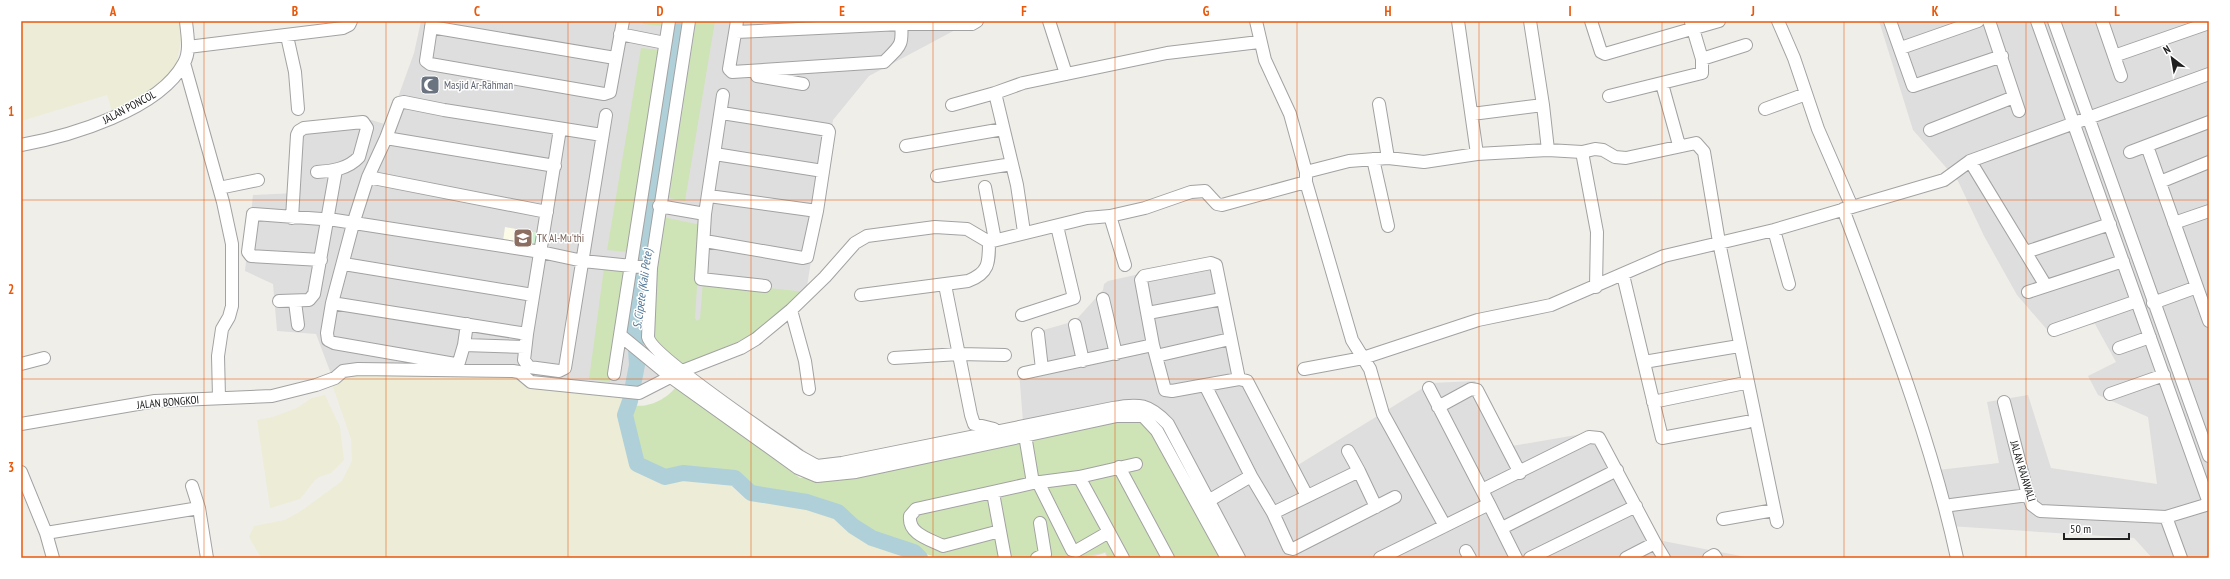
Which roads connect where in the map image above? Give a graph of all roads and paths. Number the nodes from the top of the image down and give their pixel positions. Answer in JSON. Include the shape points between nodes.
{"nodes":[{"id":1,"x":186,"y":21,"type":"edge"},
{"id":2,"x":352,"y":21,"type":"edge"},
{"id":3,"x":623,"y":21,"type":"edge"},
{"id":4,"x":669,"y":21,"type":"edge"},
{"id":5,"x":689,"y":21,"type":"edge"},
{"id":6,"x":977,"y":21,"type":"edge"},
{"id":7,"x":1049,"y":21,"type":"edge"},
{"id":8,"x":1256,"y":21,"type":"edge"},
{"id":9,"x":1458,"y":21,"type":"edge"},
{"id":10,"x":1530,"y":21,"type":"edge"},
{"id":11,"x":1591,"y":21,"type":"edge"},
{"id":12,"x":1719,"y":21,"type":"edge"},
{"id":13,"x":1890,"y":21,"type":"edge"},
{"id":14,"x":1978,"y":21,"type":"edge"},
{"id":15,"x":1989,"y":21,"type":"edge"},
{"id":16,"x":2038,"y":21,"type":"edge"},
{"id":17,"x":2054,"y":21,"type":"edge"},
{"id":18,"x":2102,"y":21,"type":"edge"},
{"id":19,"x":1781,"y":22,"type":"edge"},
{"id":20,"x":901,"y":23,"type":"edge"},
{"id":21,"x":2209,"y":23,"type":"edge"},
{"id":22,"x":432,"y":24,"type":"edge"},
{"id":23,"x":1692,"y":25,"type":"edge"},
{"id":24,"x":736,"y":26,"type":"edge"},
{"id":25,"x":620,"y":34,"type":"junction"},
{"id":26,"x":287,"y":36,"type":"junction"},
{"id":27,"x":1259,"y":42,"type":"junction"},
{"id":28,"x":666,"y":43,"type":"junction"},
{"id":29,"x":1746,"y":45,"type":"dead end"},
{"id":30,"x":188,"y":47,"type":"junction"},
{"id":31,"x":1901,"y":48,"type":"junction"},
{"id":32,"x":2002,"y":56,"type":"junction"},
{"id":33,"x":2114,"y":56,"type":"junction"},
{"id":34,"x":615,"y":58,"type":"junction"},
{"id":35,"x":1702,"y":59,"type":"junction"},
{"id":36,"x":184,"y":63,"type":"junction"},
{"id":37,"x":738,"y":73,"type":"junction"},
{"id":38,"x":1066,"y":74,"type":"junction"},
{"id":39,"x":2209,"y":74,"type":"edge"},
{"id":40,"x":2121,"y":76,"type":"dead end"},
{"id":41,"x":803,"y":84,"type":"dead end"},
{"id":42,"x":1662,"y":84,"type":"junction"},
{"id":43,"x":995,"y":93,"type":"junction"},
{"id":44,"x":723,"y":94,"type":"dead end"},
{"id":45,"x":1806,"y":94,"type":"junction"},
{"id":46,"x":1609,"y":96,"type":"dead end"},
{"id":47,"x":2014,"y":97,"type":"junction"},
{"id":48,"x":1379,"y":104,"type":"dead end"},
{"id":49,"x":952,"y":105,"type":"dead end"},
{"id":50,"x":1543,"y":105,"type":"junction"},
{"id":51,"x":298,"y":109,"type":"dead end"},
{"id":52,"x":1765,"y":109,"type":"dead end"},
{"id":53,"x":2019,"y":111,"type":"dead end"},
{"id":54,"x":722,"y":113,"type":"junction"},
{"id":55,"x":1472,"y":114,"type":"junction"},
{"id":56,"x":606,"y":115,"type":"dead end"},
{"id":57,"x":2088,"y":117,"type":"junction"},
{"id":58,"x":2074,"y":122,"type":"junction"},
{"id":59,"x":2209,"y":122,"type":"edge"},
{"id":60,"x":560,"y":129,"type":"junction"},
{"id":61,"x":1003,"y":129,"type":"junction"},
{"id":62,"x":1930,"y":130,"type":"dead end"},
{"id":63,"x":602,"y":135,"type":"junction"},
{"id":64,"x":386,"y":138,"type":"junction"},
{"id":65,"x":21,"y":145,"type":"edge"},
{"id":66,"x":1679,"y":145,"type":"junction"},
{"id":67,"x":906,"y":146,"type":"dead end"},
{"id":68,"x":2146,"y":146,"type":"junction"},
{"id":69,"x":1548,"y":150,"type":"junction"},
{"id":70,"x":1582,"y":152,"type":"junction"},
{"id":71,"x":2130,"y":152,"type":"dead end"},
{"id":72,"x":715,"y":154,"type":"junction"},
{"id":73,"x":1477,"y":154,"type":"junction"},
{"id":74,"x":1388,"y":158,"type":"junction"},
{"id":75,"x":1373,"y":159,"type":"junction"},
{"id":76,"x":1970,"y":161,"type":"junction"},
{"id":77,"x":2209,"y":162,"type":"edge"},
{"id":78,"x":1012,"y":164,"type":"junction"},
{"id":79,"x":555,"y":166,"type":"junction"},
{"id":80,"x":336,"y":170,"type":"junction"},
{"id":81,"x":823,"y":171,"type":"junction"},
{"id":82,"x":317,"y":172,"type":"dead end"},
{"id":83,"x":937,"y":176,"type":"dead end"},
{"id":84,"x":368,"y":177,"type":"junction"},
{"id":85,"x":1306,"y":177,"type":"junction"},
{"id":86,"x":258,"y":180,"type":"dead end"},
{"id":87,"x":2160,"y":182,"type":"junction"},
{"id":88,"x":985,"y":187,"type":"dead end"},
{"id":89,"x":219,"y":188,"type":"junction"},
{"id":90,"x":710,"y":196,"type":"junction"},
{"id":91,"x":659,"y":206,"type":"junction"},
{"id":92,"x":1847,"y":208,"type":"junction"},
{"id":93,"x":817,"y":211,"type":"junction"},
{"id":94,"x":2209,"y":211,"type":"edge"},
{"id":95,"x":547,"y":212,"type":"junction"},
{"id":96,"x":705,"y":214,"type":"junction"},
{"id":97,"x":1110,"y":216,"type":"junction"},
{"id":98,"x":292,"y":218,"type":"junction"},
{"id":99,"x":331,"y":220,"type":"junction"},
{"id":100,"x":351,"y":223,"type":"junction"},
{"id":101,"x":2174,"y":223,"type":"junction"},
{"id":102,"x":2110,"y":224,"type":"junction"},
{"id":103,"x":1057,"y":226,"type":"junction"},
{"id":104,"x":1388,"y":226,"type":"dead end"},
{"id":105,"x":1774,"y":230,"type":"junction"},
{"id":106,"x":1024,"y":232,"type":"junction"},
{"id":107,"x":992,"y":241,"type":"junction"},
{"id":108,"x":705,"y":242,"type":"junction"},
{"id":109,"x":1719,"y":242,"type":"junction"},
{"id":110,"x":541,"y":252,"type":"junction"},
{"id":111,"x":2026,"y":252,"type":"junction"},
{"id":112,"x":321,"y":260,"type":"junction"},
{"id":113,"x":583,"y":261,"type":"junction"},
{"id":114,"x":2123,"y":261,"type":"junction"},
{"id":115,"x":344,"y":264,"type":"junction"},
{"id":116,"x":1125,"y":265,"type":"dead end"},
{"id":117,"x":641,"y":266,"type":"junction"},
{"id":118,"x":1623,"y":275,"type":"junction"},
{"id":119,"x":1789,"y":284,"type":"dead end"},
{"id":120,"x":945,"y":285,"type":"junction"},
{"id":121,"x":765,"y":286,"type":"dead end"},
{"id":122,"x":2046,"y":286,"type":"junction"},
{"id":123,"x":1596,"y":287,"type":"junction"},
{"id":124,"x":2197,"y":287,"type":"junction"},
{"id":125,"x":2028,"y":292,"type":"dead end"},
{"id":126,"x":533,"y":295,"type":"junction"},
{"id":127,"x":861,"y":295,"type":"dead end"},
{"id":128,"x":1103,"y":299,"type":"dead end"},
{"id":129,"x":1222,"y":299,"type":"junction"},
{"id":130,"x":279,"y":301,"type":"dead end"},
{"id":131,"x":2138,"y":301,"type":"junction"},
{"id":132,"x":294,"y":302,"type":"junction"},
{"id":133,"x":332,"y":303,"type":"junction"},
{"id":134,"x":2153,"y":303,"type":"junction"},
{"id":135,"x":791,"y":310,"type":"junction"},
{"id":136,"x":1148,"y":313,"type":"junction"},
{"id":137,"x":1022,"y":315,"type":"dead end"},
{"id":138,"x":2209,"y":321,"type":"edge"},
{"id":139,"x":466,"y":324,"type":"junction"},
{"id":140,"x":298,"y":325,"type":"dead end"},
{"id":141,"x":1075,"y":325,"type":"dead end"},
{"id":142,"x":2054,"y":330,"type":"dead end"},
{"id":143,"x":527,"y":334,"type":"junction"},
{"id":144,"x":1038,"y":334,"type":"dead end"},
{"id":145,"x":2150,"y":337,"type":"junction"},
{"id":146,"x":624,"y":338,"type":"junction"},
{"id":147,"x":1230,"y":339,"type":"junction"},
{"id":148,"x":464,"y":345,"type":"junction"},
{"id":149,"x":525,"y":347,"type":"junction"},
{"id":150,"x":1733,"y":347,"type":"dead end"},
{"id":151,"x":2119,"y":348,"type":"dead end"},
{"id":152,"x":1155,"y":351,"type":"junction"},
{"id":153,"x":959,"y":354,"type":"junction"},
{"id":154,"x":1116,"y":354,"type":"junction"},
{"id":155,"x":1006,"y":355,"type":"dead end"},
{"id":156,"x":44,"y":358,"type":"dead end"},
{"id":157,"x":894,"y":358,"type":"dead end"},
{"id":158,"x":1363,"y":358,"type":"junction"},
{"id":159,"x":1083,"y":361,"type":"junction"},
{"id":160,"x":1644,"y":362,"type":"junction"},
{"id":161,"x":21,"y":364,"type":"edge"},
{"id":162,"x":1042,"y":369,"type":"junction"},
{"id":163,"x":1304,"y":369,"type":"dead end"},
{"id":164,"x":1024,"y":373,"type":"dead end"},
{"id":165,"x":614,"y":374,"type":"dead end"},
{"id":166,"x":677,"y":374,"type":"junction"},
{"id":167,"x":2164,"y":375,"type":"junction"},
{"id":168,"x":1239,"y":379,"type":"junction"},
{"id":169,"x":1205,"y":384,"type":"junction"},
{"id":170,"x":1740,"y":384,"type":"dead end"},
{"id":171,"x":1429,"y":388,"type":"dead end"},
{"id":172,"x":809,"y":389,"type":"dead end"},
{"id":173,"x":2110,"y":394,"type":"dead end"},
{"id":174,"x":219,"y":397,"type":"junction"},
{"id":175,"x":1653,"y":402,"type":"junction"},
{"id":176,"x":2004,"y":402,"type":"dead end"},
{"id":177,"x":1438,"y":407,"type":"junction"},
{"id":178,"x":1747,"y":422,"type":"dead end"},
{"id":179,"x":21,"y":424,"type":"edge"},
{"id":180,"x":1001,"y":430,"type":"junction"},
{"id":181,"x":1025,"y":431,"type":"junction"},
{"id":182,"x":1348,"y":451,"type":"dead end"},
{"id":183,"x":2209,"y":456,"type":"edge"},
{"id":184,"x":1136,"y":464,"type":"dead end"},
{"id":185,"x":1118,"y":468,"type":"junction"},
{"id":186,"x":843,"y":469,"type":"junction"},
{"id":187,"x":1618,"y":470,"type":"junction"},
{"id":188,"x":1359,"y":471,"type":"junction"},
{"id":189,"x":21,"y":472,"type":"edge"},
{"id":190,"x":1520,"y":473,"type":"junction"},
{"id":191,"x":1252,"y":476,"type":"junction"},
{"id":192,"x":1079,"y":477,"type":"junction"},
{"id":193,"x":1036,"y":482,"type":"junction"},
{"id":194,"x":192,"y":486,"type":"dead end"},
{"id":195,"x":1482,"y":490,"type":"junction"},
{"id":196,"x":993,"y":493,"type":"junction"},
{"id":197,"x":2028,"y":495,"type":"junction"},
{"id":198,"x":1307,"y":496,"type":"junction"},
{"id":199,"x":1395,"y":497,"type":"dead end"},
{"id":200,"x":1204,"y":503,"type":"junction"},
{"id":201,"x":2209,"y":503,"type":"edge"},
{"id":202,"x":1489,"y":504,"type":"junction"},
{"id":203,"x":1951,"y":505,"type":"dead end"},
{"id":204,"x":1636,"y":506,"type":"junction"},
{"id":205,"x":1376,"y":507,"type":"junction"},
{"id":206,"x":199,"y":508,"type":"junction"},
{"id":207,"x":1774,"y":510,"type":"junction"},
{"id":208,"x":1273,"y":514,"type":"junction"},
{"id":209,"x":2166,"y":518,"type":"junction"},
{"id":210,"x":1724,"y":519,"type":"dead end"},
{"id":211,"x":1040,"y":522,"type":"dead end"},
{"id":212,"x":1777,"y":522,"type":"dead end"},
{"id":213,"x":1445,"y":526,"type":"junction"},
{"id":214,"x":1502,"y":528,"type":"junction"},
{"id":215,"x":1000,"y":532,"type":"junction"},
{"id":216,"x":1109,"y":532,"type":"junction"},
{"id":217,"x":46,"y":533,"type":"junction"},
{"id":218,"x":1655,"y":543,"type":"junction"},
{"id":219,"x":52,"y":558,"type":"edge"},
{"id":220,"x":208,"y":558,"type":"edge"},
{"id":221,"x":1005,"y":558,"type":"edge"},
{"id":222,"x":1037,"y":558,"type":"edge"},
{"id":223,"x":1123,"y":558,"type":"edge"},
{"id":224,"x":1168,"y":558,"type":"edge"},
{"id":225,"x":1227,"y":558,"type":"edge"},
{"id":226,"x":1239,"y":558,"type":"edge"},
{"id":227,"x":1380,"y":558,"type":"edge"},
{"id":228,"x":1516,"y":558,"type":"edge"},
{"id":229,"x":1530,"y":558,"type":"edge"},
{"id":230,"x":1626,"y":558,"type":"edge"},
{"id":231,"x":1664,"y":558,"type":"edge"},
{"id":232,"x":1709,"y":558,"type":"edge"},
{"id":233,"x":1716,"y":558,"type":"edge"},
{"id":234,"x":1957,"y":558,"type":"edge"},
{"id":235,"x":2181,"y":558,"type":"edge"}],
"edges":[{"from":1,"to":30,"type":"street","name":"JALAN PONCOL"},
{"from":2,"to":26,"type":"street","via":[[343,28]]},
{"from":3,"to":25,"type":"street"},
{"from":4,"to":28,"type":"street"},
{"from":5,"to":91,"type":"street"},
{"from":6,"to":20,"type":"street","via":[[972,24]]},
{"from":7,"to":38,"type":"street"},
{"from":8,"to":27,"type":"street"},
{"from":9,"to":55,"type":"street"},
{"from":10,"to":50,"type":"street"},
{"from":11,"to":23,"type":"street","via":[[1601,52],[1605,54]]},
{"from":12,"to":23,"type":"street"},
{"from":13,"to":31,"type":"street"},
{"from":14,"to":31,"type":"street"},
{"from":15,"to":32,"type":"street"},
{"from":16,"to":58,"type":"street"},
{"from":17,"to":57,"type":"street"},
{"from":18,"to":33,"type":"street"},
{"from":19,"to":45,"type":"street"},
{"from":20,"to":24,"type":"street"},
{"from":20,"to":37,"type":"street","via":[[903,39],[884,62]]},
{"from":21,"to":33,"type":"street"},
{"from":22,"to":34,"type":"street"},
{"from":22,"to":34,"type":"street","via":[[427,63],[458,70],[604,94],[610,92]]},
{"from":23,"to":35,"type":"street"},
{"from":24,"to":37,"type":"street","via":[[729,69]]},
{"from":25,"to":28,"type":"street"},
{"from":25,"to":34,"type":"street"},
{"from":26,"to":30,"type":"street"},
{"from":26,"to":51,"type":"street","via":[[295,72]]},
{"from":27,"to":38,"type":"street","via":[[1167,54]]},
{"from":27,"to":85,"type":"street","via":[[1290,114]]},
{"from":28,"to":117,"type":"street"},
{"from":29,"to":35,"type":"street"},
{"from":30,"to":36,"type":"street","name":"JALAN PONCOL"},
{"from":31,"to":32,"type":"street","via":[[1911,84],[1916,86]]},
{"from":32,"to":47,"type":"street"},
{"from":33,"to":40,"type":"street"},
{"from":35,"to":42,"type":"street","via":[[1702,73]]},
{"from":36,"to":65,"type":"street","name":"JALAN PONCOL","via":[[162,89],[114,118],[77,131]]},
{"from":36,"to":89,"type":"street"},
{"from":37,"to":41,"type":"street"},
{"from":38,"to":43,"type":"street","via":[[1023,83]]},
{"from":39,"to":57,"type":"street"},
{"from":42,"to":46,"type":"street"},
{"from":42,"to":66,"type":"street"},
{"from":43,"to":49,"type":"street"},
{"from":43,"to":61,"type":"street"},
{"from":44,"to":54,"type":"street"},
{"from":45,"to":52,"type":"street"},
{"from":45,"to":92,"type":"street"},
{"from":47,"to":53,"type":"street"},
{"from":47,"to":62,"type":"street"},
{"from":48,"to":74,"type":"street"},
{"from":50,"to":55,"type":"street"},
{"from":50,"to":69,"type":"street"},
{"from":54,"to":72,"type":"street"},
{"from":54,"to":81,"type":"street","via":[[828,130]]},
{"from":55,"to":73,"type":"street"},
{"from":56,"to":63,"type":"street"},
{"from":57,"to":58,"type":"street"},
{"from":57,"to":134,"type":"street"},
{"from":58,"to":76,"type":"street"},
{"from":58,"to":102,"type":"street"},
{"from":59,"to":68,"type":"street"},
{"from":60,"to":63,"type":"street"},
{"from":60,"to":64,"type":"street","via":[[404,102],[399,104]]},
{"from":60,"to":79,"type":"street"},
{"from":61,"to":67,"type":"street"},
{"from":61,"to":78,"type":"street"},
{"from":63,"to":113,"type":"street"},
{"from":64,"to":79,"type":"street"},
{"from":64,"to":84,"type":"street"},
{"from":66,"to":70,"type":"street","via":[[1626,158],[1615,157],[1603,150]]},
{"from":66,"to":109,"type":"street","via":[[1696,143],[1704,152]]},
{"from":68,"to":71,"type":"street"},
{"from":68,"to":87,"type":"street"},
{"from":69,"to":70,"type":"street"},
{"from":69,"to":73,"type":"street"},
{"from":70,"to":123,"type":"street","via":[[1596,232]]},
{"from":72,"to":81,"type":"street"},
{"from":72,"to":90,"type":"street"},
{"from":73,"to":74,"type":"street","via":[[1424,162]]},
{"from":74,"to":75,"type":"street"},
{"from":75,"to":85,"type":"street","via":[[1349,161]]},
{"from":75,"to":104,"type":"street"},
{"from":76,"to":92,"type":"street","via":[[1944,180]]},
{"from":76,"to":111,"type":"street"},
{"from":77,"to":87,"type":"street"},
{"from":78,"to":83,"type":"street"},
{"from":78,"to":106,"type":"street"},
{"from":79,"to":95,"type":"street"},
{"from":80,"to":82,"type":"street"},
{"from":80,"to":98,"type":"street","via":[[352,164],[359,157],[367,128],[363,122],[299,130]]},
{"from":80,"to":99,"type":"street"},
{"from":81,"to":93,"type":"street"},
{"from":84,"to":95,"type":"street"},
{"from":84,"to":100,"type":"street"},
{"from":85,"to":97,"type":"street","via":[[1222,205],[1201,190]]},
{"from":85,"to":158,"type":"street","via":[[1352,340]]},
{"from":86,"to":89,"type":"street"},
{"from":87,"to":101,"type":"street"},
{"from":88,"to":107,"type":"street"},
{"from":89,"to":174,"type":"street","via":[[232,244],[232,306],[222,329],[218,356]]},
{"from":90,"to":93,"type":"street"},
{"from":90,"to":96,"type":"street"},
{"from":91,"to":96,"type":"street"},
{"from":91,"to":117,"type":"street"},
{"from":92,"to":105,"type":"street"},
{"from":92,"to":234,"type":"street","via":[[1918,418],[1949,518]]},
{"from":93,"to":108,"type":"street","via":[[809,254],[803,258]]},
{"from":94,"to":101,"type":"street"},
{"from":95,"to":110,"type":"street"},
{"from":96,"to":108,"type":"street"},
{"from":97,"to":103,"type":"street","via":[[1087,218]]},
{"from":97,"to":116,"type":"street"},
{"from":98,"to":99,"type":"street"},
{"from":98,"to":112,"type":"street","via":[[253,214],[249,254]]},
{"from":99,"to":100,"type":"street"},
{"from":99,"to":112,"type":"street"},
{"from":100,"to":110,"type":"street"},
{"from":100,"to":115,"type":"street"},
{"from":101,"to":124,"type":"street"},
{"from":102,"to":111,"type":"street"},
{"from":102,"to":114,"type":"street"},
{"from":103,"to":106,"type":"street"},
{"from":103,"to":137,"type":"street","via":[[1074,298]]},
{"from":105,"to":109,"type":"street"},
{"from":105,"to":119,"type":"street"},
{"from":106,"to":107,"type":"street"},
{"from":107,"to":120,"type":"street","via":[[983,273],[968,282]]},
{"from":107,"to":135,"type":"street","via":[[967,229],[935,227],[867,236],[855,243]]},
{"from":108,"to":121,"type":"street","via":[[701,279]]},
{"from":109,"to":118,"type":"street","via":[[1664,256]]},
{"from":109,"to":207,"type":"street"},
{"from":110,"to":113,"type":"street"},
{"from":110,"to":126,"type":"street"},
{"from":111,"to":122,"type":"street"},
{"from":112,"to":132,"type":"street","via":[[312,298]]},
{"from":113,"to":117,"type":"street"},
{"from":113,"to":149,"type":"street","via":[[565,368],[560,371],[529,367],[524,360]]},
{"from":114,"to":122,"type":"street"},
{"from":114,"to":131,"type":"street"},
{"from":115,"to":126,"type":"street"},
{"from":115,"to":133,"type":"street"},
{"from":117,"to":146,"type":"street"},
{"from":117,"to":166,"type":"street","via":[[649,342]]},
{"from":118,"to":123,"type":"street"},
{"from":118,"to":160,"type":"street"},
{"from":120,"to":127,"type":"street"},
{"from":120,"to":153,"type":"street"},
{"from":122,"to":125,"type":"street"},
{"from":123,"to":158,"type":"street","via":[[1551,305],[1478,320]]},
{"from":124,"to":134,"type":"street"},
{"from":124,"to":138,"type":"street"},
{"from":126,"to":143,"type":"street"},
{"from":128,"to":154,"type":"street"},
{"from":129,"to":136,"type":"street"},
{"from":129,"to":136,"type":"street","via":[[1216,265],[1211,262],[1144,276],[1141,280]]},
{"from":129,"to":147,"type":"street"},
{"from":130,"to":132,"type":"street"},
{"from":131,"to":142,"type":"street"},
{"from":131,"to":145,"type":"street"},
{"from":132,"to":140,"type":"street"},
{"from":133,"to":139,"type":"street"},
{"from":133,"to":148,"type":"street","via":[[327,333],[328,340],[334,343],[455,364],[459,362]]},
{"from":134,"to":183,"type":"street"},
{"from":135,"to":166,"type":"street","via":[[756,340]]},
{"from":135,"to":172,"type":"street"},
{"from":136,"to":152,"type":"street"},
{"from":139,"to":143,"type":"street"},
{"from":139,"to":148,"type":"street"},
{"from":141,"to":159,"type":"street"},
{"from":143,"to":149,"type":"street"},
{"from":144,"to":162,"type":"street"},
{"from":145,"to":151,"type":"street"},
{"from":145,"to":167,"type":"street"},
{"from":146,"to":165,"type":"street"},
{"from":146,"to":166,"type":"street","via":[[648,357]]},
{"from":147,"to":152,"type":"street"},
{"from":147,"to":168,"type":"street"},
{"from":148,"to":149,"type":"street"},
{"from":150,"to":160,"type":"street"},
{"from":152,"to":154,"type":"street"},
{"from":152,"to":169,"type":"street","via":[[1164,387],[1168,392]]},
{"from":153,"to":155,"type":"street"},
{"from":153,"to":157,"type":"street"},
{"from":153,"to":180,"type":"street","via":[[974,424]]},
{"from":154,"to":159,"type":"street"},
{"from":156,"to":161,"type":"street"},
{"from":158,"to":163,"type":"street"},
{"from":158,"to":213,"type":"street","via":[[1370,369],[1383,414]]},
{"from":159,"to":162,"type":"street"},
{"from":160,"to":175,"type":"street"},
{"from":162,"to":164,"type":"street"},
{"from":166,"to":174,"type":"street","name":"JALAN BONGKOI","via":[[639,393],[627,393],[531,382],[520,372],[351,370],[343,371],[321,383],[272,396]]},
{"from":166,"to":186,"type":"street","via":[[799,456],[817,466]]},
{"from":167,"to":173,"type":"street"},
{"from":167,"to":201,"type":"street"},
{"from":168,"to":169,"type":"street"},
{"from":168,"to":198,"type":"street","via":[[1247,381]]},
{"from":169,"to":191,"type":"street"},
{"from":170,"to":175,"type":"street"},
{"from":171,"to":177,"type":"street"},
{"from":174,"to":179,"type":"street","name":"JALAN BONGKOI","via":[[155,401]]},
{"from":175,"to":178,"type":"street","via":[[1662,438]]},
{"from":176,"to":197,"type":"street","name":"JALAN RAJAWALI"},
{"from":177,"to":190,"type":"street","via":[[1471,389],[1477,390]]},
{"from":177,"to":195,"type":"street"},
{"from":180,"to":181,"type":"street"},
{"from":180,"to":186,"type":"street"},
{"from":181,"to":186,"type":"street"},
{"from":181,"to":193,"type":"street"},
{"from":181,"to":200,"type":"street","via":[[1129,405],[1151,408],[1168,424]]},
{"from":182,"to":188,"type":"street"},
{"from":184,"to":185,"type":"street"},
{"from":185,"to":192,"type":"street"},
{"from":185,"to":224,"type":"street"},
{"from":187,"to":190,"type":"street","via":[[1602,441],[1595,436]]},
{"from":187,"to":204,"type":"street"},
{"from":187,"to":214,"type":"street"},
{"from":188,"to":198,"type":"street"},
{"from":188,"to":205,"type":"street"},
{"from":189,"to":217,"type":"street"},
{"from":190,"to":195,"type":"street"},
{"from":191,"to":200,"type":"street"},
{"from":191,"to":208,"type":"street"},
{"from":192,"to":193,"type":"street"},
{"from":192,"to":216,"type":"street"},
{"from":193,"to":196,"type":"street"},
{"from":193,"to":216,"type":"street","via":[[1072,550],[1081,549]]},
{"from":194,"to":206,"type":"street"},
{"from":195,"to":202,"type":"street"},
{"from":196,"to":215,"type":"street"},
{"from":196,"to":215,"type":"street","via":[[916,509],[909,522],[914,532],[943,546]]},
{"from":197,"to":203,"type":"street"},
{"from":197,"to":209,"type":"street","name":"JALAN RAJAWALI","via":[[2032,505],[2040,511]]},
{"from":198,"to":208,"type":"street"},
{"from":199,"to":205,"type":"street"},
{"from":200,"to":225,"type":"street"},
{"from":200,"to":226,"type":"street"},
{"from":201,"to":209,"type":"street","name":"JALAN RAJAWALI"},
{"from":202,"to":213,"type":"street"},
{"from":202,"to":214,"type":"street"},
{"from":204,"to":218,"type":"street"},
{"from":204,"to":229,"type":"street"},
{"from":205,"to":208,"type":"street","via":[[1293,549],[1289,548]]},
{"from":206,"to":217,"type":"street"},
{"from":206,"to":220,"type":"street"},
{"from":207,"to":210,"type":"street"},
{"from":207,"to":212,"type":"street"},
{"from":209,"to":235,"type":"street"},
{"from":211,"to":222,"type":"street","via":[[1045,554]]},
{"from":213,"to":227,"type":"street"},
{"from":214,"to":228,"type":"street"},
{"from":215,"to":221,"type":"street"},
{"from":216,"to":223,"type":"street"},
{"from":217,"to":219,"type":"street"},
{"from":218,"to":230,"type":"street"},
{"from":218,"to":231,"type":"street"},
{"from":232,"to":233,"type":"street","via":[[1714,555]]}]}
